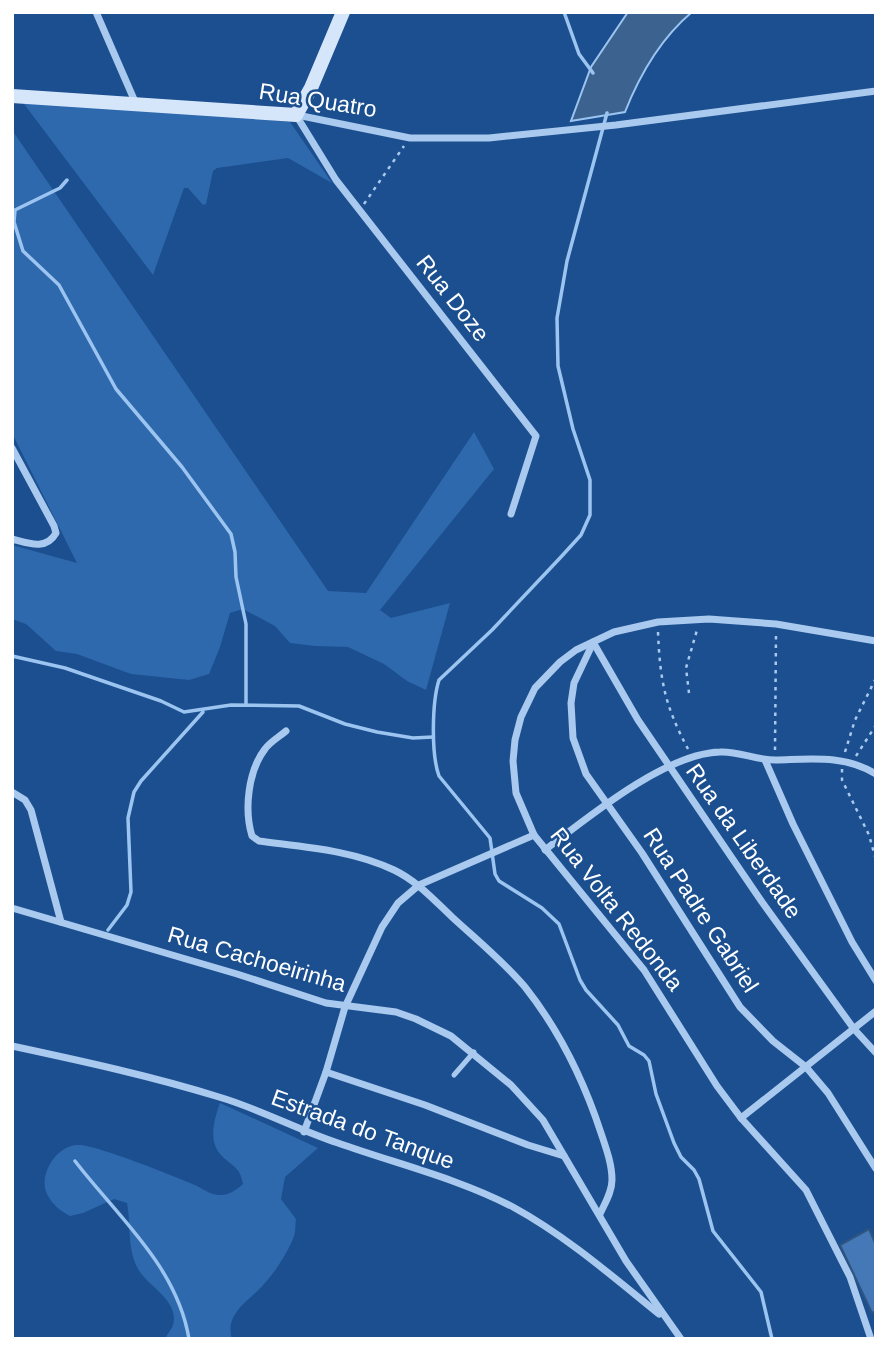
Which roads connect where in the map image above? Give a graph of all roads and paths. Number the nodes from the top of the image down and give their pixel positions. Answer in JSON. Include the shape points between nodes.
{"nodes":[{"id":1,"x":96,"y":12,"type":"edge"},
{"id":2,"x":343,"y":12,"type":"edge"},
{"id":3,"x":876,"y":91,"type":"edge"},
{"id":4,"x":12,"y":96,"type":"edge"},
{"id":5,"x":137,"y":104,"type":"junction"},
{"id":6,"x":296,"y":115,"type":"junction"},
{"id":7,"x":410,"y":138,"type":"junction"},
{"id":8,"x":361,"y":210,"type":"junction"},
{"id":9,"x":12,"y":448,"type":"edge"},
{"id":10,"x":511,"y":514,"type":"dead end"},
{"id":11,"x":12,"y":539,"type":"edge"},
{"id":12,"x":698,"y":620,"type":"junction"},
{"id":13,"x":658,"y":622,"type":"junction"},
{"id":14,"x":776,"y":624,"type":"junction"},
{"id":15,"x":876,"y":641,"type":"edge"},
{"id":16,"x":593,"y":642,"type":"junction"},
{"id":17,"x":876,"y":678,"type":"edge"},
{"id":18,"x":689,"y":693,"type":"dead end"},
{"id":19,"x":876,"y":725,"type":"edge"},
{"id":20,"x":286,"y":731,"type":"dead end"},
{"id":21,"x":692,"y":758,"type":"junction"},
{"id":22,"x":765,"y":760,"type":"junction"},
{"id":23,"x":775,"y":760,"type":"junction"},
{"id":24,"x":848,"y":761,"type":"junction"},
{"id":25,"x":669,"y":767,"type":"junction"},
{"id":26,"x":876,"y":774,"type":"edge"},
{"id":27,"x":12,"y":792,"type":"edge"},
{"id":28,"x":606,"y":804,"type":"junction"},
{"id":29,"x":534,"y":835,"type":"junction"},
{"id":30,"x":545,"y":850,"type":"junction"},
{"id":31,"x":876,"y":860,"type":"edge"},
{"id":32,"x":419,"y":885,"type":"junction"},
{"id":33,"x":12,"y":908,"type":"edge"},
{"id":34,"x":61,"y":922,"type":"junction"},
{"id":35,"x":876,"y":981,"type":"edge"},
{"id":36,"x":345,"y":1007,"type":"junction"},
{"id":37,"x":876,"y":1011,"type":"edge"},
{"id":38,"x":854,"y":1029,"type":"junction"},
{"id":39,"x":12,"y":1046,"type":"edge"},
{"id":40,"x":474,"y":1052,"type":"junction"},
{"id":41,"x":876,"y":1053,"type":"edge"},
{"id":42,"x":806,"y":1067,"type":"junction"},
{"id":43,"x":326,"y":1072,"type":"junction"},
{"id":44,"x":454,"y":1074,"type":"dead end"},
{"id":45,"x":741,"y":1118,"type":"junction"},
{"id":46,"x":304,"y":1132,"type":"junction"},
{"id":47,"x":564,"y":1156,"type":"junction"},
{"id":48,"x":876,"y":1169,"type":"edge"},
{"id":49,"x":600,"y":1214,"type":"junction"},
{"id":50,"x":668,"y":1321,"type":"junction"},
{"id":51,"x":681,"y":1339,"type":"edge"},
{"id":52,"x":871,"y":1339,"type":"edge"}],
"edges":[{"from":1,"to":5,"type":"street"},
{"from":2,"to":6,"type":"street"},
{"from":3,"to":7,"type":"street","name":"Rua Quatro","via":[[574,130],[489,138]]},
{"from":4,"to":5,"type":"street","name":"Rua Quatro"},
{"from":5,"to":6,"type":"street","name":"Rua Quatro"},
{"from":6,"to":7,"type":"street","name":"Rua Quatro"},
{"from":6,"to":8,"type":"street","name":"Rua Doze","via":[[336,180]]},
{"from":7,"to":8,"type":"path"},
{"from":8,"to":10,"type":"street","name":"Rua Doze","via":[[536,436]]},
{"from":9,"to":11,"type":"street","via":[[56,533],[44,545]]},
{"from":12,"to":13,"type":"street","name":"Rua Volta Redonda"},
{"from":12,"to":14,"type":"street","name":"Rua Volta Redonda"},
{"from":12,"to":18,"type":"path","via":[[686,668]]},
{"from":13,"to":16,"type":"street","name":"Rua Volta Redonda"},
{"from":13,"to":21,"type":"path","via":[[663,691]]},
{"from":14,"to":15,"type":"street","name":"Rua Volta Redonda"},
{"from":14,"to":23,"type":"path"},
{"from":16,"to":25,"type":"street","name":"Rua da Liberdade"},
{"from":16,"to":28,"type":"street","name":"Rua Padre Gabriel","via":[[575,683],[571,720],[586,774]]},
{"from":16,"to":29,"type":"street","name":"Rua Volta Redonda","via":[[544,677],[521,717],[514,779]]},
{"from":17,"to":24,"type":"path","via":[[855,720]]},
{"from":19,"to":24,"type":"path"},
{"from":20,"to":32,"type":"street","via":[[257,761],[249,792],[252,836],[259,841],[350,854]]},
{"from":21,"to":22,"type":"street","via":[[719,751]]},
{"from":21,"to":25,"type":"street"},
{"from":22,"to":23,"type":"street"},
{"from":22,"to":35,"type":"street","via":[[852,942]]},
{"from":23,"to":24,"type":"street"},
{"from":24,"to":26,"type":"street"},
{"from":24,"to":31,"type":"path","via":[[842,780]]},
{"from":25,"to":28,"type":"street"},
{"from":25,"to":38,"type":"street","name":"Rua da Liberdade"},
{"from":27,"to":34,"type":"street","via":[[32,810]]},
{"from":28,"to":30,"type":"street"},
{"from":28,"to":42,"type":"street","name":"Rua Padre Gabriel","via":[[740,1007]]},
{"from":29,"to":30,"type":"street","name":"Rua Volta Redonda"},
{"from":29,"to":32,"type":"street"},
{"from":30,"to":45,"type":"street","name":"Rua Volta Redonda","via":[[644,970]]},
{"from":32,"to":36,"type":"street","via":[[390,913]]},
{"from":32,"to":49,"type":"street","via":[[525,987],[572,1061],[611,1168],[610,1192]]},
{"from":33,"to":34,"type":"street","name":"Rua Cachoeirinha"},
{"from":34,"to":36,"type":"street","name":"Rua Cachoeirinha"},
{"from":36,"to":40,"type":"street","name":"Rua Cachoeirinha","via":[[416,1018]]},
{"from":36,"to":43,"type":"street"},
{"from":37,"to":38,"type":"street"},
{"from":38,"to":41,"type":"street","name":"Rua da Liberdade"},
{"from":38,"to":42,"type":"street"},
{"from":39,"to":46,"type":"street","name":"Estrada do Tanque","via":[[220,1097]]},
{"from":40,"to":44,"type":"lane"},
{"from":40,"to":47,"type":"street","name":"Rua Cachoeirinha","via":[[525,1099]]},
{"from":42,"to":45,"type":"street"},
{"from":42,"to":48,"type":"street","name":"Rua Padre Gabriel"},
{"from":43,"to":46,"type":"street"},
{"from":43,"to":47,"type":"street"},
{"from":45,"to":52,"type":"street","name":"Rua Volta Redonda","via":[[806,1190],[850,1277]]},
{"from":46,"to":50,"type":"street","name":"Estrada do Tanque","via":[[436,1174],[512,1207],[575,1247]]},
{"from":47,"to":49,"type":"street","name":"Rua Cachoeirinha"},
{"from":49,"to":50,"type":"street","name":"Rua Cachoeirinha"},
{"from":50,"to":51,"type":"street"}]}
